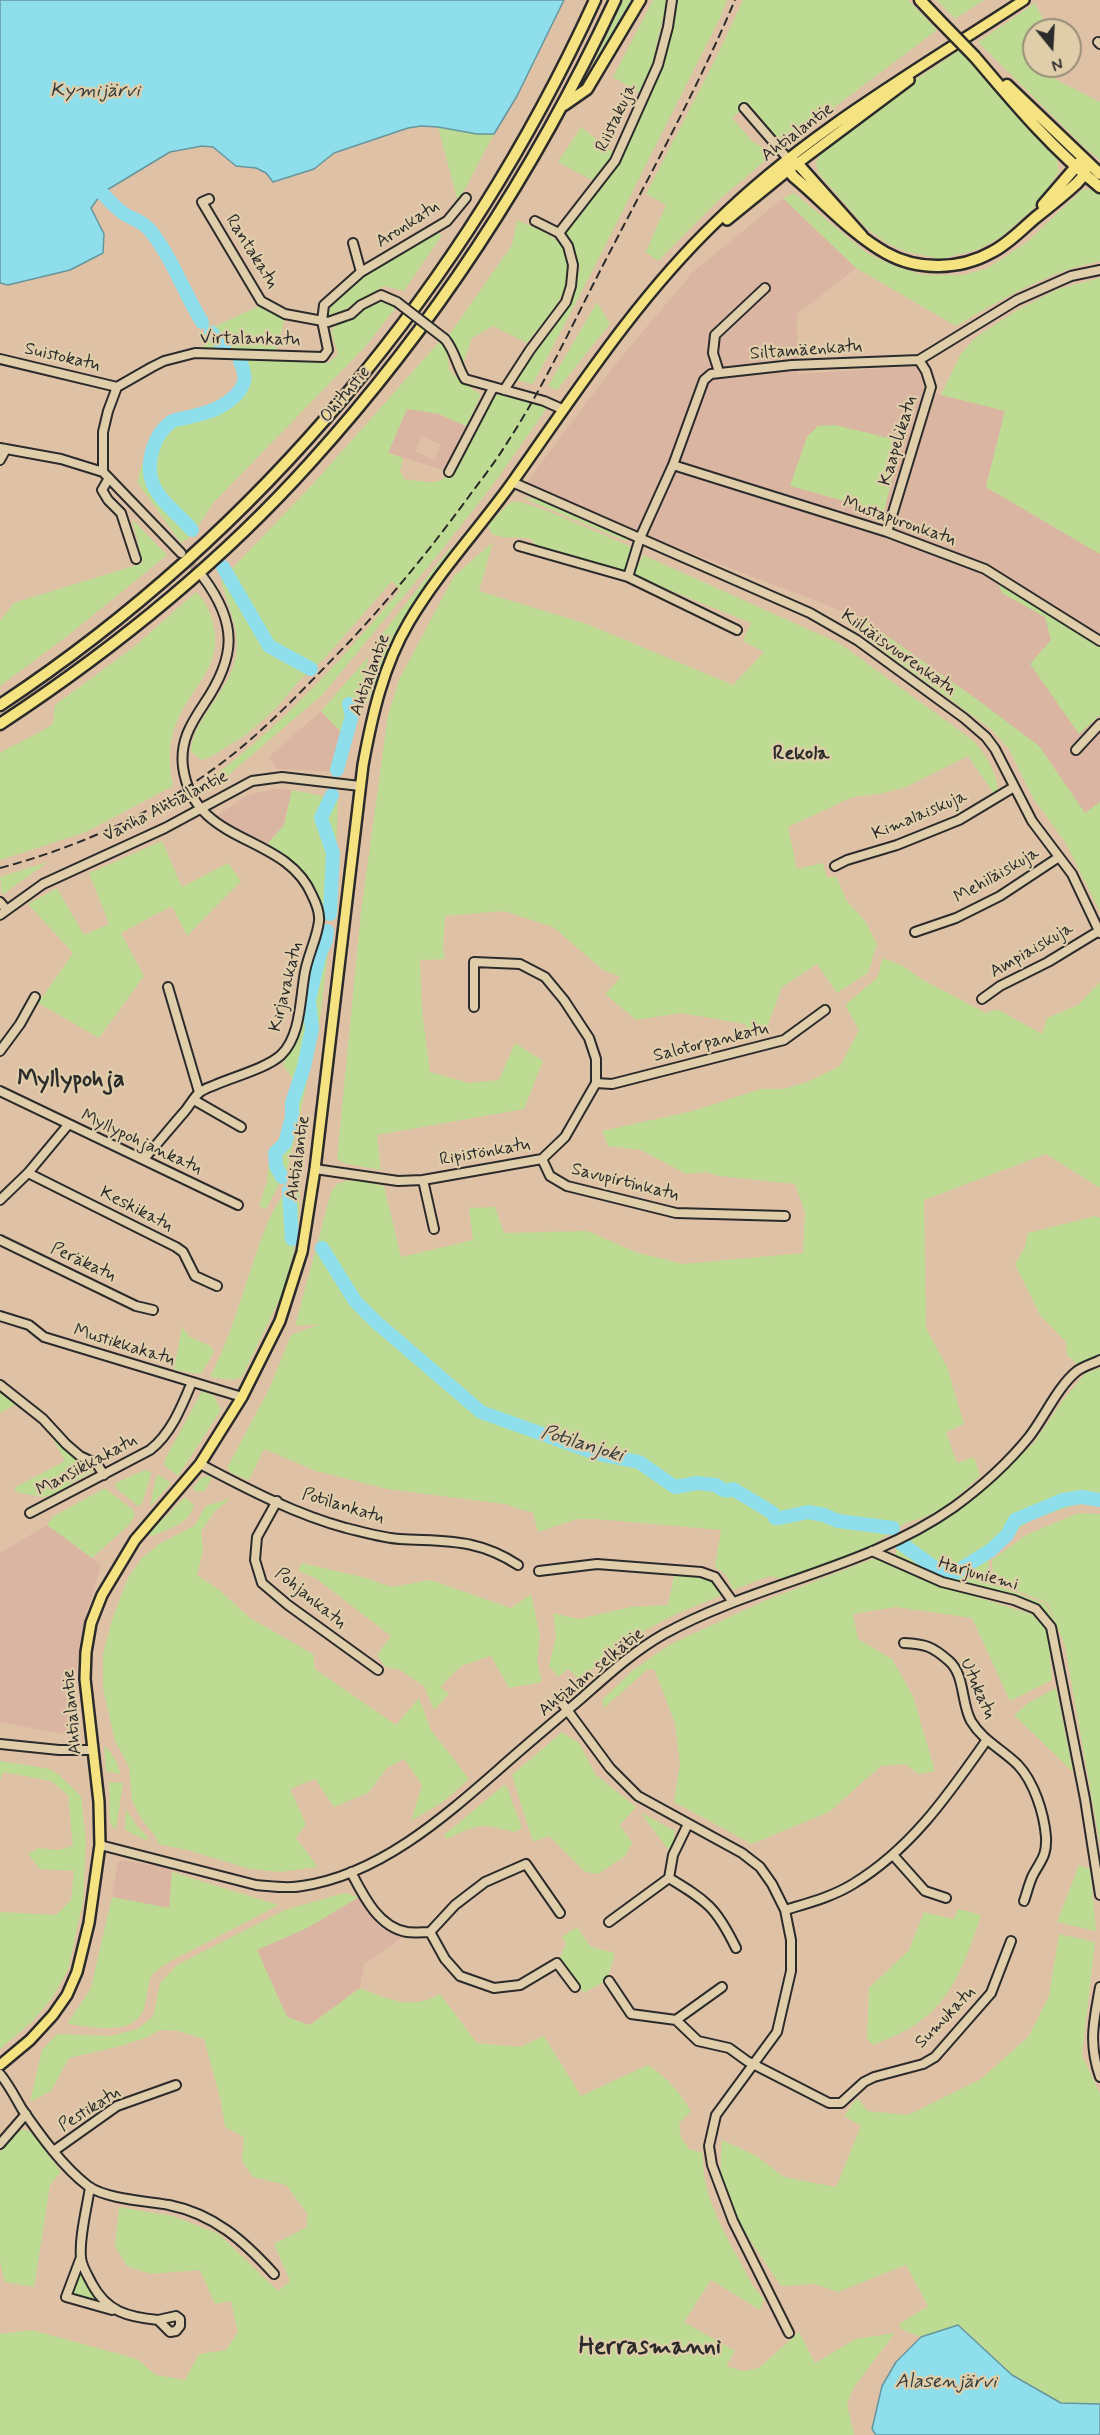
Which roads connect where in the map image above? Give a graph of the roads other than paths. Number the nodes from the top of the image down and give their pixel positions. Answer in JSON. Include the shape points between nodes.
{"nodes":[{"id":1,"x":595,"y":0,"type":"edge"},
{"id":2,"x":615,"y":0,"type":"edge"},
{"id":3,"x":640,"y":0,"type":"edge"},
{"id":4,"x":672,"y":0,"type":"edge"},
{"id":5,"x":920,"y":0,"type":"edge"},
{"id":6,"x":1024,"y":0,"type":"edge"},
{"id":7,"x":561,"y":107,"type":"junction"},
{"id":8,"x":744,"y":108,"type":"dead end"},
{"id":9,"x":1080,"y":163,"type":"junction"},
{"id":10,"x":791,"y":164,"type":"junction"},
{"id":11,"x":1085,"y":174,"type":"junction"},
{"id":12,"x":1100,"y":174,"type":"edge"},
{"id":13,"x":1100,"y":187,"type":"edge"},
{"id":14,"x":466,"y":198,"type":"dead end"},
{"id":15,"x":209,"y":199,"type":"dead end"},
{"id":16,"x":535,"y":221,"type":"dead end"},
{"id":17,"x":1019,"y":232,"type":"junction"},
{"id":18,"x":559,"y":233,"type":"junction"},
{"id":19,"x":353,"y":243,"type":"dead end"},
{"id":20,"x":1100,"y":270,"type":"edge"},
{"id":21,"x":361,"y":272,"type":"junction"},
{"id":22,"x":765,"y":288,"type":"dead end"},
{"id":23,"x":322,"y":321,"type":"junction"},
{"id":24,"x":0,"y":359,"type":"edge"},
{"id":25,"x":920,"y":360,"type":"junction"},
{"id":26,"x":719,"y":372,"type":"junction"},
{"id":27,"x":117,"y":387,"type":"junction"},
{"id":28,"x":493,"y":388,"type":"junction"},
{"id":29,"x":504,"y":390,"type":"junction"},
{"id":30,"x":562,"y":409,"type":"junction"},
{"id":31,"x":3,"y":448,"type":"edge"},
{"id":32,"x":0,"y":460,"type":"edge"},
{"id":33,"x":673,"y":465,"type":"junction"},
{"id":34,"x":103,"y":472,"type":"junction"},
{"id":35,"x":449,"y":472,"type":"dead end"},
{"id":36,"x":110,"y":478,"type":"junction"},
{"id":37,"x":512,"y":482,"type":"junction"},
{"id":38,"x":887,"y":532,"type":"junction"},
{"id":39,"x":640,"y":538,"type":"junction"},
{"id":40,"x":519,"y":546,"type":"dead end"},
{"id":41,"x":180,"y":553,"type":"tunnel mouth"},
{"id":42,"x":136,"y":559,"type":"dead end"},
{"id":43,"x":203,"y":577,"type":"tunnel mouth"},
{"id":44,"x":628,"y":577,"type":"junction"},
{"id":45,"x":737,"y":630,"type":"dead end"},
{"id":46,"x":1100,"y":640,"type":"edge"},
{"id":47,"x":0,"y":705,"type":"edge"},
{"id":48,"x":0,"y":724,"type":"edge"},
{"id":49,"x":1100,"y":724,"type":"edge"},
{"id":50,"x":1076,"y":750,"type":"dead end"},
{"id":51,"x":360,"y":786,"type":"junction"},
{"id":52,"x":1014,"y":787,"type":"junction"},
{"id":53,"x":201,"y":808,"type":"junction"},
{"id":54,"x":1059,"y":857,"type":"junction"},
{"id":55,"x":835,"y":866,"type":"dead end"},
{"id":56,"x":0,"y":902,"type":"edge"},
{"id":57,"x":3,"y":912,"type":"edge"},
{"id":58,"x":915,"y":932,"type":"dead end"},
{"id":59,"x":1099,"y":932,"type":"edge"},
{"id":60,"x":168,"y":987,"type":"dead end"},
{"id":61,"x":35,"y":997,"type":"dead end"},
{"id":62,"x":982,"y":999,"type":"dead end"},
{"id":63,"x":474,"y":1007,"type":"dead end"},
{"id":64,"x":825,"y":1010,"type":"dead end"},
{"id":65,"x":0,"y":1051,"type":"edge"},
{"id":66,"x":596,"y":1083,"type":"junction"},
{"id":67,"x":0,"y":1091,"type":"edge"},
{"id":68,"x":199,"y":1092,"type":"junction"},
{"id":69,"x":194,"y":1100,"type":"junction"},
{"id":70,"x":68,"y":1125,"type":"junction"},
{"id":71,"x":241,"y":1127,"type":"dead end"},
{"id":72,"x":144,"y":1159,"type":"junction"},
{"id":73,"x":542,"y":1159,"type":"junction"},
{"id":74,"x":315,"y":1169,"type":"junction"},
{"id":75,"x":28,"y":1173,"type":"junction"},
{"id":76,"x":423,"y":1180,"type":"junction"},
{"id":77,"x":0,"y":1200,"type":"edge"},
{"id":78,"x":238,"y":1205,"type":"dead end"},
{"id":79,"x":785,"y":1216,"type":"dead end"},
{"id":80,"x":434,"y":1229,"type":"dead end"},
{"id":81,"x":0,"y":1240,"type":"edge"},
{"id":82,"x":217,"y":1287,"type":"dead end"},
{"id":83,"x":153,"y":1310,"type":"dead end"},
{"id":84,"x":0,"y":1316,"type":"edge"},
{"id":85,"x":1100,"y":1360,"type":"edge"},
{"id":86,"x":192,"y":1382,"type":"junction"},
{"id":87,"x":0,"y":1385,"type":"edge"},
{"id":88,"x":242,"y":1397,"type":"junction"},
{"id":89,"x":200,"y":1464,"type":"junction"},
{"id":90,"x":104,"y":1475,"type":"junction"},
{"id":91,"x":277,"y":1501,"type":"junction"},
{"id":92,"x":30,"y":1513,"type":"dead end"},
{"id":93,"x":872,"y":1551,"type":"junction"},
{"id":94,"x":518,"y":1565,"type":"dead end"},
{"id":95,"x":539,"y":1571,"type":"dead end"},
{"id":96,"x":733,"y":1602,"type":"junction"},
{"id":97,"x":904,"y":1643,"type":"dead end"},
{"id":98,"x":378,"y":1670,"type":"dead end"},
{"id":99,"x":559,"y":1699,"type":"dead end"},
{"id":100,"x":567,"y":1710,"type":"junction"},
{"id":101,"x":986,"y":1741,"type":"junction"},
{"id":102,"x":0,"y":1744,"type":"edge"},
{"id":103,"x":92,"y":1750,"type":"junction"},
{"id":104,"x":688,"y":1824,"type":"junction"},
{"id":105,"x":100,"y":1845,"type":"junction"},
{"id":106,"x":893,"y":1855,"type":"junction"},
{"id":107,"x":351,"y":1872,"type":"junction"},
{"id":108,"x":669,"y":1878,"type":"junction"},
{"id":109,"x":1100,"y":1895,"type":"edge"},
{"id":110,"x":946,"y":1898,"type":"dead end"},
{"id":111,"x":1024,"y":1901,"type":"dead end"},
{"id":112,"x":785,"y":1910,"type":"junction"},
{"id":113,"x":560,"y":1913,"type":"dead end"},
{"id":114,"x":609,"y":1922,"type":"dead end"},
{"id":115,"x":430,"y":1932,"type":"junction"},
{"id":116,"x":1011,"y":1941,"type":"dead end"},
{"id":117,"x":736,"y":1948,"type":"dead end"},
{"id":118,"x":609,"y":1982,"type":"dead end"},
{"id":119,"x":575,"y":1987,"type":"dead end"},
{"id":120,"x":722,"y":1987,"type":"dead end"},
{"id":121,"x":1100,"y":1987,"type":"edge"},
{"id":122,"x":676,"y":2020,"type":"junction"},
{"id":123,"x":755,"y":2064,"type":"junction"},
{"id":124,"x":0,"y":2065,"type":"edge"},
{"id":125,"x":0,"y":2074,"type":"edge"},
{"id":126,"x":1100,"y":2076,"type":"edge"},
{"id":127,"x":176,"y":2085,"type":"dead end"},
{"id":128,"x":26,"y":2114,"type":"junction"},
{"id":129,"x":0,"y":2144,"type":"edge"},
{"id":130,"x":55,"y":2150,"type":"junction"},
{"id":131,"x":90,"y":2187,"type":"junction"},
{"id":132,"x":81,"y":2257,"type":"junction"},
{"id":133,"x":274,"y":2274,"type":"dead end"},
{"id":134,"x":114,"y":2310,"type":"junction"},
{"id":135,"x":158,"y":2320,"type":"dead end"},
{"id":136,"x":789,"y":2333,"type":"dead end"}],
"edges":[{"from":1,"to":47,"type":"highway","name":"Ohitustie","via":[[554,87],[499,185],[428,290],[357,384],[231,518],[168,577]]},
{"from":2,"to":7,"type":"highway","name":"Ohitustie"},
{"from":3,"to":7,"type":"highway","via":[[587,89]]},
{"from":4,"to":18,"type":"street","name":"Riistakuja","via":[[658,65],[615,161]]},
{"from":5,"to":9,"type":"highway","bridge":true},
{"from":6,"to":10,"type":"main road","name":"Ahtialantie","via":[[880,93]]},
{"from":7,"to":48,"type":"highway","name":"Ohitustie","via":[[492,227],[441,300],[370,394],[309,465],[175,593],[113,644]]},
{"from":8,"to":10,"type":"street"},
{"from":9,"to":11,"type":"highway"},
{"from":9,"to":12,"type":"highway"},
{"from":9,"to":17,"type":"highway"},
{"from":10,"to":17,"type":"highway","via":[[862,236],[902,260],[941,266],[964,263],[985,256]]},
{"from":10,"to":30,"type":"main road","name":"Ahtialantie","via":[[717,220],[612,342]]},
{"from":11,"to":13,"type":"highway"},
{"from":11,"to":17,"type":"highway"},
{"from":14,"to":21,"type":"street","name":"Aronkatu","via":[[447,221]]},
{"from":15,"to":23,"type":"street","name":"Rantakatu","via":[[202,202],[261,301],[285,314]]},
{"from":16,"to":18,"type":"street"},
{"from":18,"to":29,"type":"street","via":[[568,246],[573,265],[566,302]]},
{"from":19,"to":21,"type":"street","name":"Aronkatu"},
{"from":20,"to":25,"type":"street","name":"Siltamäenkatu","via":[[1071,276],[1017,300]]},
{"from":21,"to":23,"type":"street","name":"Aronkatu","via":[[324,305]]},
{"from":22,"to":26,"type":"street","via":[[715,335],[713,353]]},
{"from":23,"to":27,"type":"street","name":"Virtalankatu","via":[[328,350],[323,357],[195,353],[164,361]]},
{"from":23,"to":28,"type":"street","bridge":true,"via":[[344,316],[381,295],[397,302],[445,339],[454,350],[465,379]]},
{"from":24,"to":27,"type":"street","name":"Suistokatu"},
{"from":25,"to":26,"type":"street","name":"Siltamäenkatu"},
{"from":25,"to":38,"type":"street","name":"Kaapelikatu","via":[[931,387]]},
{"from":26,"to":33,"type":"street","via":[[704,380]]},
{"from":27,"to":34,"type":"street","via":[[104,432]]},
{"from":28,"to":29,"type":"street"},
{"from":28,"to":35,"type":"street"},
{"from":29,"to":30,"type":"street"},
{"from":30,"to":37,"type":"main road","name":"Ahtialantie"},
{"from":31,"to":32,"type":"street"},
{"from":31,"to":34,"type":"street"},
{"from":33,"to":38,"type":"street","name":"Mustapuronkatu"},
{"from":33,"to":39,"type":"street"},
{"from":34,"to":36,"type":"street"},
{"from":36,"to":41,"type":"street"},
{"from":36,"to":42,"type":"street","via":[[102,490],[122,513]]},
{"from":37,"to":39,"type":"street","name":"Kiiliäisvuorenkatu"},
{"from":37,"to":51,"type":"main road","name":"Ahtialantie","via":[[408,624],[373,712]]},
{"from":38,"to":46,"type":"street","name":"Mustapuronkatu","via":[[985,569]]},
{"from":39,"to":44,"type":"street"},
{"from":39,"to":52,"type":"street","name":"Kiiliäisvuorenkatu","via":[[810,613],[857,640],[981,732],[995,749]]},
{"from":40,"to":44,"type":"street"},
{"from":43,"to":53,"type":"street","via":[[225,612],[229,650],[224,669],[186,732],[182,746],[183,768]]},
{"from":44,"to":45,"type":"street"},
{"from":49,"to":50,"type":"street"},
{"from":51,"to":53,"type":"street","name":"Vanha Ahtialantie","via":[[270,777],[252,781]]},
{"from":51,"to":74,"type":"main road","name":"Ahtialantie"},
{"from":52,"to":54,"type":"street","name":"Kiiliäisvuorenkatu","via":[[1032,821]]},
{"from":52,"to":55,"type":"street","name":"Kimalaiskuja","via":[[959,820]]},
{"from":53,"to":57,"type":"street","name":"Vanha Ahtialantie","via":[[44,884]]},
{"from":53,"to":68,"type":"street","name":"Kirjavakatu","via":[[222,828],[290,864],[304,878],[318,908],[319,920],[305,964],[297,1022],[281,1055]]},
{"from":54,"to":58,"type":"street","name":"Mehiläiskuja","via":[[999,896],[956,918]]},
{"from":54,"to":59,"type":"street","name":"Kiiliäisvuorenkatu","via":[[1072,874]]},
{"from":56,"to":57,"type":"street"},
{"from":59,"to":62,"type":"street","name":"Ampiaiskuja"},
{"from":60,"to":68,"type":"street"},
{"from":61,"to":65,"type":"street"},
{"from":63,"to":66,"type":"street","via":[[474,962],[520,964],[545,977],[589,1038],[596,1059]]},
{"from":64,"to":66,"type":"street","name":"Salotorpankatu","via":[[784,1040],[612,1084]]},
{"from":66,"to":73,"type":"street","name":"Ripistönkatu","via":[[565,1137]]},
{"from":67,"to":70,"type":"street","name":"Myllypohjankatu"},
{"from":68,"to":69,"type":"street"},
{"from":69,"to":71,"type":"street"},
{"from":69,"to":72,"type":"street"},
{"from":70,"to":72,"type":"street","name":"Myllypohjankatu"},
{"from":70,"to":75,"type":"street"},
{"from":72,"to":78,"type":"street","name":"Myllypohjankatu"},
{"from":73,"to":76,"type":"street","name":"Ripistönkatu"},
{"from":73,"to":79,"type":"street","name":"Savupirtinkatu","via":[[550,1176],[567,1186],[676,1213]]},
{"from":74,"to":76,"type":"street","name":"Ripistönkatu","via":[[398,1181]]},
{"from":74,"to":88,"type":"main road","name":"Ahtialantie","via":[[302,1252],[291,1292],[269,1347]]},
{"from":75,"to":77,"type":"street"},
{"from":75,"to":82,"type":"street","name":"Keskikatu","via":[[176,1247],[183,1252],[195,1276]]},
{"from":76,"to":80,"type":"street"},
{"from":81,"to":83,"type":"street","name":"Peräkatu","via":[[136,1306]]},
{"from":84,"to":86,"type":"street","name":"Mustikkakatu","via":[[29,1325],[44,1337]]},
{"from":85,"to":93,"type":"street","name":"Ahtialan selkätie","via":[[1069,1379],[1028,1438],[986,1481],[946,1512]]},
{"from":86,"to":88,"type":"street","name":"Mustikkakatu"},
{"from":86,"to":90,"type":"street","name":"Mansikkakatu","via":[[159,1443]]},
{"from":87,"to":90,"type":"street","via":[[43,1419],[80,1456],[97,1464]]},
{"from":88,"to":89,"type":"main road","name":"Ahtialantie"},
{"from":89,"to":91,"type":"street","name":"Potilankatu"},
{"from":89,"to":103,"type":"main road","name":"Ahtialantie","via":[[135,1540],[102,1595],[91,1623],[86,1689]]},
{"from":90,"to":92,"type":"street","name":"Mansikkakatu"},
{"from":91,"to":94,"type":"street","name":"Potilankatu","via":[[345,1527],[397,1539],[476,1544]]},
{"from":91,"to":98,"type":"street","name":"Pohjankatu","via":[[257,1537],[255,1560],[262,1583]]},
{"from":93,"to":96,"type":"street","name":"Ahtialan selkätie"},
{"from":93,"to":109,"type":"street","name":"Harjuniemi","via":[[942,1582],[1036,1609],[1051,1627]]},
{"from":95,"to":96,"type":"street","via":[[597,1564],[701,1572],[715,1577]]},
{"from":96,"to":100,"type":"street","name":"Ahtialan selkätie","via":[[644,1647]]},
{"from":97,"to":101,"type":"street","name":"Utukatu","via":[[927,1644],[951,1662],[970,1720]]},
{"from":99,"to":100,"type":"street"},
{"from":100,"to":104,"type":"street","via":[[610,1768],[638,1797]]},
{"from":100,"to":107,"type":"street","name":"Ahtialan selkätie","via":[[449,1812],[396,1848]]},
{"from":101,"to":106,"type":"street","via":[[944,1802]]},
{"from":101,"to":111,"type":"street","name":"Utukatu","via":[[1017,1764],[1029,1779],[1041,1814],[1046,1837],[1044,1858],[1032,1876]]},
{"from":102,"to":103,"type":"street"},
{"from":103,"to":105,"type":"main road","name":"Ahtialantie"},
{"from":104,"to":108,"type":"street"},
{"from":104,"to":112,"type":"street","via":[[760,1866]]},
{"from":105,"to":107,"type":"street","name":"Ahtialan selkätie","via":[[256,1885],[301,1887]]},
{"from":105,"to":124,"type":"main road","name":"Ahtialantie","via":[[89,1923],[67,1995],[53,2016]]},
{"from":106,"to":110,"type":"street","via":[[925,1891]]},
{"from":106,"to":112,"type":"street","via":[[853,1884]]},
{"from":107,"to":115,"type":"street","via":[[383,1922],[405,1932]]},
{"from":108,"to":114,"type":"street"},
{"from":108,"to":117,"type":"street","via":[[704,1899],[723,1921]]},
{"from":112,"to":123,"type":"street","via":[[791,1940],[791,1971],[777,2032]]},
{"from":113,"to":115,"type":"street","via":[[526,1864],[485,1882],[455,1905]]},
{"from":115,"to":119,"type":"street","via":[[460,1976],[494,1988],[520,1985],[557,1963]]},
{"from":116,"to":123,"type":"street","name":"Sumukatu","via":[[991,1993],[935,2057],[923,2064],[874,2077],[841,2103],[829,2103]]},
{"from":118,"to":122,"type":"street","via":[[631,2014]]},
{"from":120,"to":122,"type":"street"},
{"from":121,"to":126,"type":"street","via":[[1092,2031]]},
{"from":122,"to":123,"type":"street","via":[[698,2041],[729,2048]]},
{"from":123,"to":136,"type":"street","via":[[716,2115],[709,2146],[733,2221]]},
{"from":125,"to":128,"type":"street"},
{"from":127,"to":130,"type":"street","name":"Pestikatu","via":[[117,2106]]},
{"from":128,"to":129,"type":"street"},
{"from":128,"to":130,"type":"street"},
{"from":130,"to":131,"type":"street"},
{"from":131,"to":132,"type":"street"},
{"from":131,"to":133,"type":"street","via":[[124,2199],[199,2213],[249,2246]]},
{"from":132,"to":134,"type":"street","via":[[94,2288]]},
{"from":132,"to":134,"type":"street","via":[[66,2297]]},
{"from":134,"to":135,"type":"street"}]}
